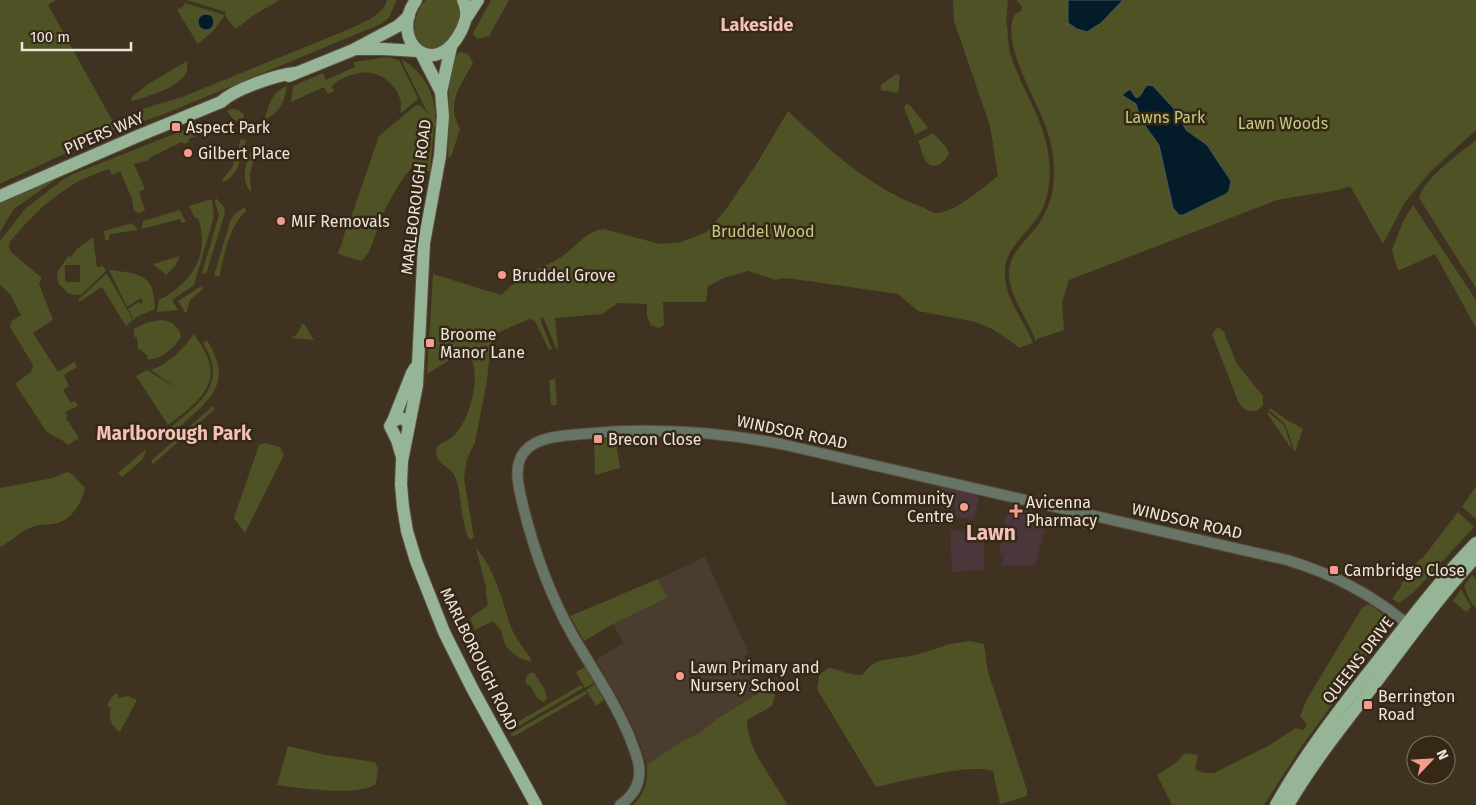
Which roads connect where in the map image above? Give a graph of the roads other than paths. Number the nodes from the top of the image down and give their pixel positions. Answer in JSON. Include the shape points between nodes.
{"nodes":[{"id":1,"x":416,"y":0,"type":"edge"},
{"id":2,"x":463,"y":0,"type":"edge"},
{"id":3,"x":478,"y":0,"type":"edge"},
{"id":4,"x":409,"y":16,"type":"junction"},
{"id":5,"x":467,"y":17,"type":"junction"},
{"id":6,"x":451,"y":47,"type":"junction"},
{"id":7,"x":353,"y":50,"type":"junction"},
{"id":8,"x":419,"y":52,"type":"junction"},
{"id":9,"x":441,"y":92,"type":"junction"},
{"id":10,"x":0,"y":196,"type":"edge"},
{"id":11,"x":417,"y":366,"type":"junction"},
{"id":12,"x":393,"y":420,"type":"junction"},
{"id":13,"x":408,"y":428,"type":"junction"},
{"id":14,"x":395,"y":435,"type":"junction"},
{"id":15,"x":402,"y":461,"type":"junction"},
{"id":16,"x":1476,"y":543,"type":"edge"},
{"id":17,"x":1476,"y":557,"type":"edge"},
{"id":18,"x":1411,"y":627,"type":"junction"},
{"id":19,"x":536,"y":805,"type":"edge"},
{"id":20,"x":620,"y":805,"type":"edge"},
{"id":21,"x":1276,"y":805,"type":"edge"},
{"id":22,"x":1288,"y":805,"type":"edge"}],
"edges":[{"from":1,"to":4,"type":"main road"},
{"from":2,"to":5,"type":"main road"},
{"from":3,"to":5,"type":"main road"},
{"from":4,"to":7,"type":"main road","name":"PIPERS WAY","via":[[398,26]]},
{"from":4,"to":8,"type":"main road","name":"MARLBOROUGH ROAD","via":[[408,36]]},
{"from":5,"to":6,"type":"main road","name":"MARLBOROUGH ROAD"},
{"from":6,"to":8,"type":"main road","name":"PIPERS WAY","via":[[436,54]]},
{"from":6,"to":9,"type":"main road","name":"MARLBOROUGH ROAD"},
{"from":7,"to":8,"type":"main road","name":"PIPERS WAY"},
{"from":7,"to":10,"type":"main road","name":"PIPERS WAY"},
{"from":8,"to":9,"type":"main road","name":"MARLBOROUGH ROAD"},
{"from":9,"to":11,"type":"main road","name":"MARLBOROUGH ROAD","via":[[442,142],[424,243]]},
{"from":11,"to":12,"type":"main road","name":"MARLBOROUGH ROAD"},
{"from":11,"to":13,"type":"main road","name":"MARLBOROUGH ROAD","via":[[417,385]]},
{"from":12,"to":13,"type":"main road","via":[[403,418]]},
{"from":12,"to":14,"type":"main road","via":[[391,429]]},
{"from":13,"to":14,"type":"main road","via":[[403,436]]},
{"from":13,"to":15,"type":"main road","name":"MARLBOROUGH ROAD"},
{"from":14,"to":15,"type":"main road","name":"MARLBOROUGH ROAD"},
{"from":15,"to":19,"type":"main road","name":"MARLBOROUGH ROAD","via":[[407,531],[428,596],[468,682]]},
{"from":16,"to":18,"type":"main road","name":"QUEENS DRIVE","via":[[1437,584]]},
{"from":17,"to":18,"type":"main road","name":"QUEENS DRIVE"},
{"from":18,"to":20,"type":"street","name":"WINDSOR ROAD","via":[[1354,587],[1288,560],[781,444],[712,432],[668,430],[552,438],[525,451],[518,465],[518,482],[534,545],[550,589],[614,704],[638,761],[636,789]]},
{"from":18,"to":21,"type":"main road","name":"QUEENS DRIVE","via":[[1327,726]]},
{"from":18,"to":22,"type":"main road","name":"QUEENS DRIVE"}]}
